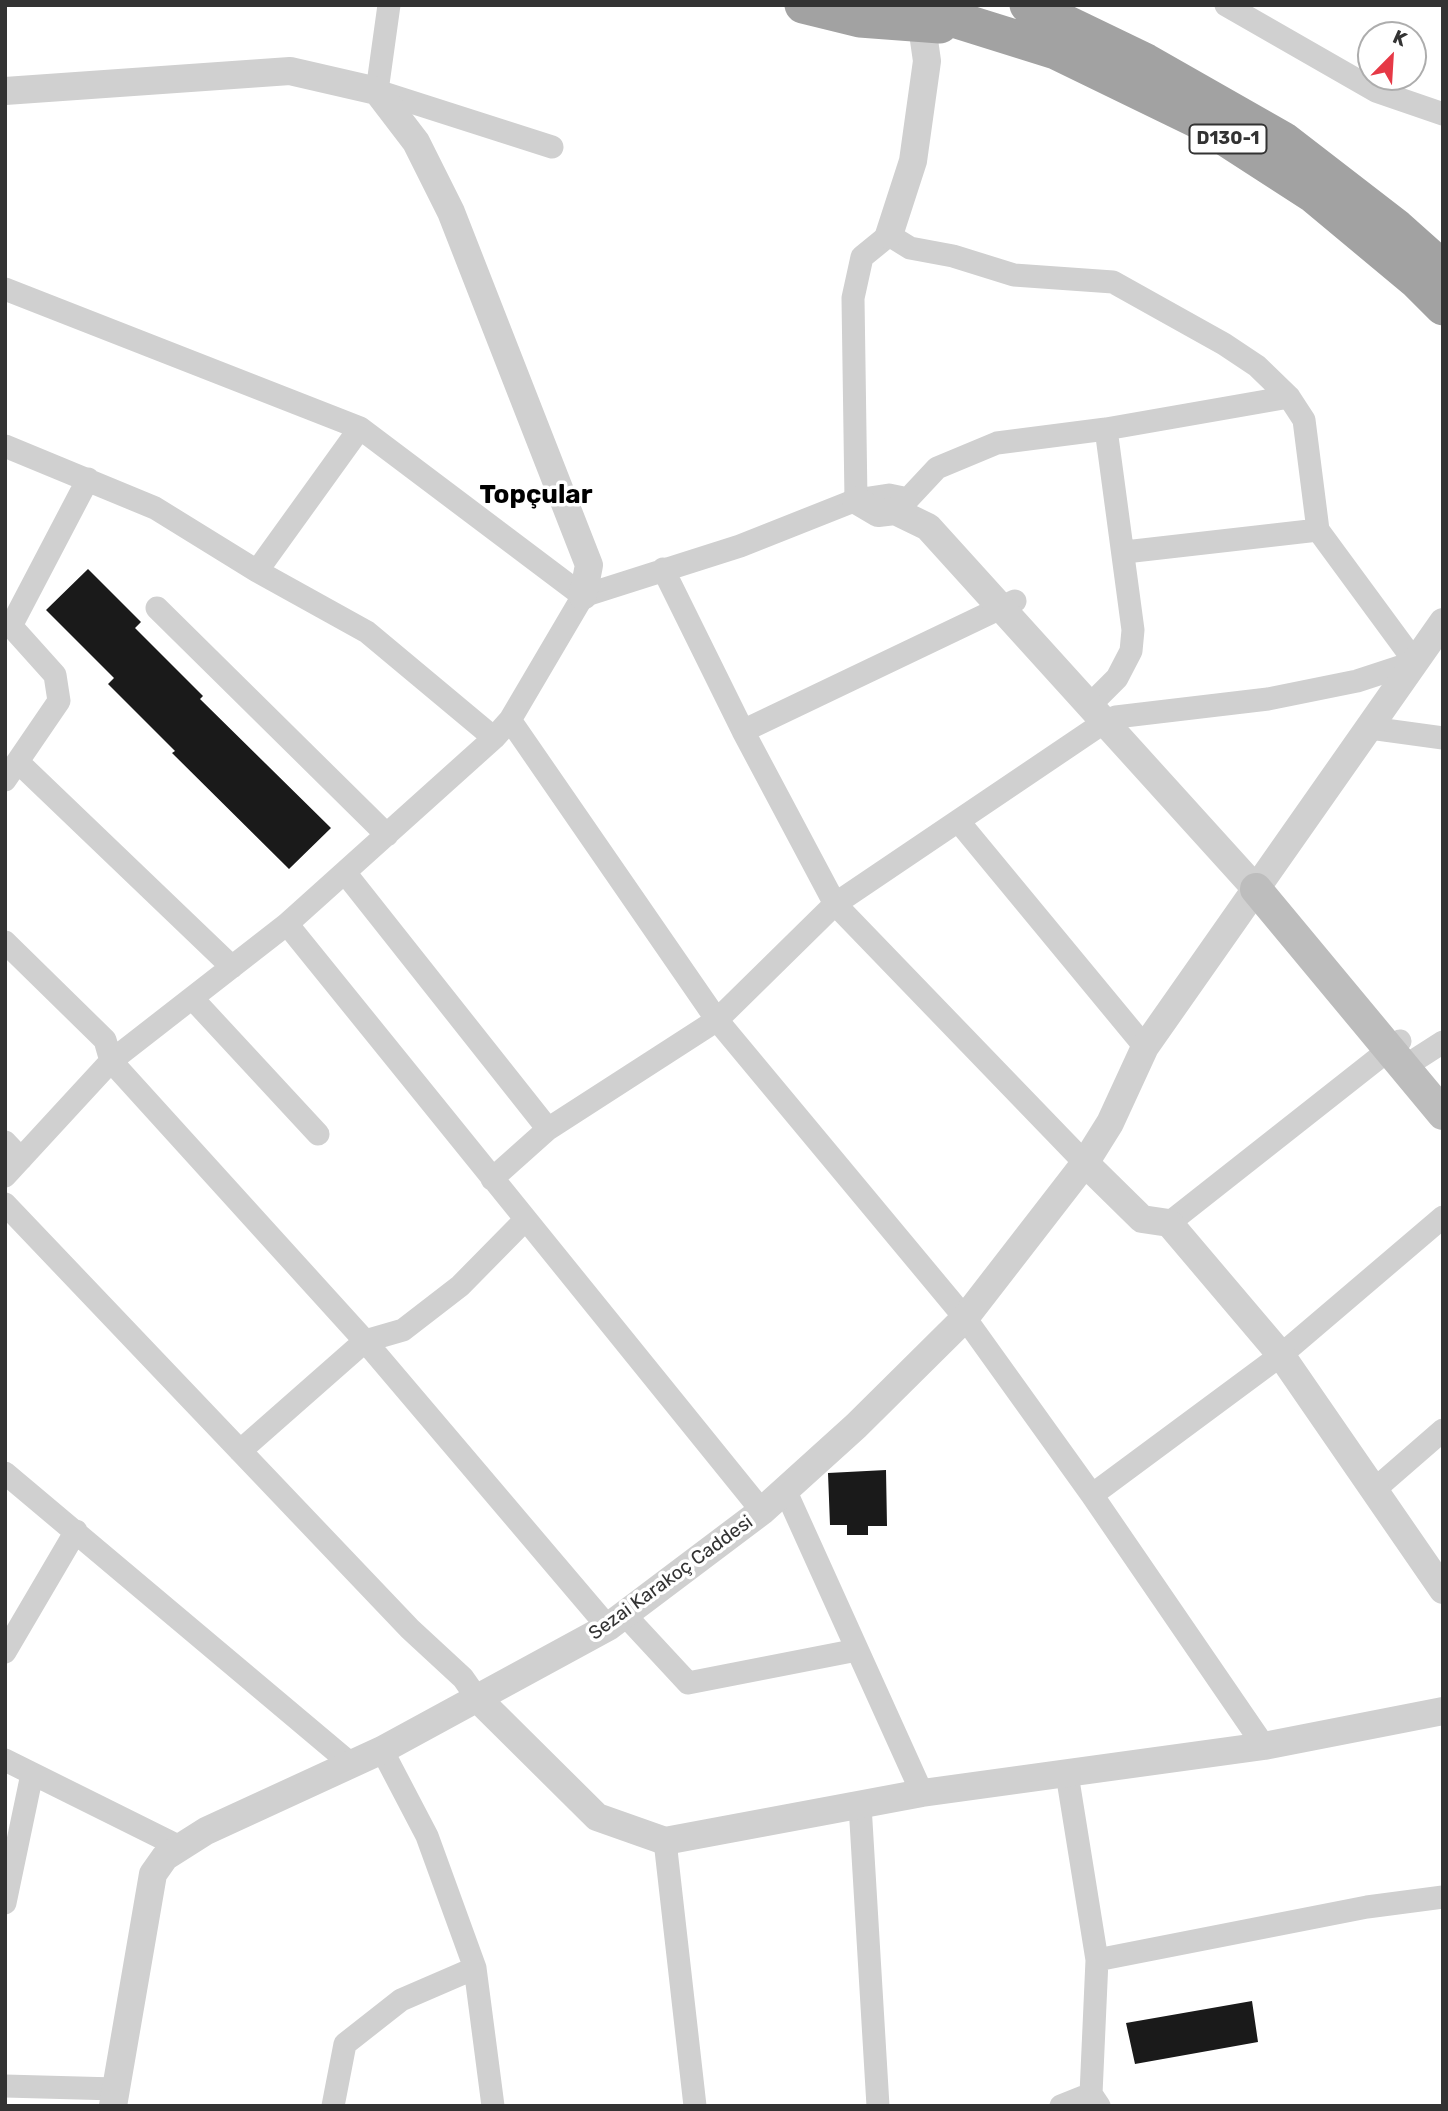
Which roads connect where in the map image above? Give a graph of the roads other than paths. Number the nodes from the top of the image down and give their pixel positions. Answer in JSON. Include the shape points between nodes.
{"nodes":[{"id":1,"x":388,"y":5,"type":"edge"},
{"id":2,"x":803,"y":5,"type":"edge"},
{"id":3,"x":1028,"y":5,"type":"edge"},
{"id":4,"x":1226,"y":5,"type":"edge"},
{"id":5,"x":916,"y":15,"type":"edge"},
{"id":6,"x":5,"y":91,"type":"edge"},
{"id":7,"x":377,"y":91,"type":"junction"},
{"id":8,"x":1443,"y":114,"type":"edge"},
{"id":9,"x":552,"y":147,"type":"dead end"},
{"id":10,"x":889,"y":234,"type":"junction"},
{"id":11,"x":1443,"y":269,"type":"edge"},
{"id":12,"x":5,"y":289,"type":"edge"},
{"id":13,"x":1443,"y":307,"type":"edge"},
{"id":14,"x":1289,"y":397,"type":"junction"},
{"id":15,"x":360,"y":428,"type":"junction"},
{"id":16,"x":1106,"y":429,"type":"junction"},
{"id":17,"x":5,"y":446,"type":"edge"},
{"id":18,"x":88,"y":479,"type":"junction"},
{"id":19,"x":908,"y":499,"type":"junction"},
{"id":20,"x":856,"y":500,"type":"junction"},
{"id":21,"x":1318,"y":530,"type":"junction"},
{"id":22,"x":1125,"y":552,"type":"junction"},
{"id":23,"x":663,"y":569,"type":"junction"},
{"id":24,"x":257,"y":571,"type":"junction"},
{"id":25,"x":583,"y":596,"type":"junction"},
{"id":26,"x":1008,"y":605,"type":"junction"},
{"id":27,"x":157,"y":608,"type":"dead end"},
{"id":28,"x":1443,"y":622,"type":"edge"},
{"id":29,"x":8,"y":624,"type":"edge"},
{"id":30,"x":1415,"y":662,"type":"junction"},
{"id":31,"x":1107,"y":712,"type":"junction"},
{"id":32,"x":510,"y":720,"type":"junction"},
{"id":33,"x":1370,"y":729,"type":"junction"},
{"id":34,"x":743,"y":732,"type":"junction"},
{"id":35,"x":495,"y":738,"type":"junction"},
{"id":36,"x":1443,"y":738,"type":"edge"},
{"id":37,"x":12,"y":771,"type":"edge"},
{"id":38,"x":959,"y":822,"type":"junction"},
{"id":39,"x":387,"y":835,"type":"junction"},
{"id":40,"x":346,"y":874,"type":"junction"},
{"id":41,"x":1259,"y":883,"type":"junction"},
{"id":42,"x":835,"y":904,"type":"junction"},
{"id":43,"x":287,"y":924,"type":"junction"},
{"id":44,"x":5,"y":942,"type":"edge"},
{"id":45,"x":232,"y":967,"type":"junction"},
{"id":46,"x":192,"y":998,"type":"junction"},
{"id":47,"x":717,"y":1020,"type":"junction"},
{"id":48,"x":1443,"y":1042,"type":"edge"},
{"id":49,"x":1145,"y":1047,"type":"junction"},
{"id":50,"x":1402,"y":1054,"type":"junction"},
{"id":51,"x":111,"y":1061,"type":"junction"},
{"id":52,"x":1443,"y":1092,"type":"edge"},
{"id":53,"x":1443,"y":1114,"type":"edge"},
{"id":54,"x":548,"y":1129,"type":"junction"},
{"id":55,"x":318,"y":1134,"type":"dead end"},
{"id":56,"x":10,"y":1159,"type":"edge"},
{"id":57,"x":1085,"y":1163,"type":"junction"},
{"id":58,"x":492,"y":1179,"type":"junction"},
{"id":59,"x":5,"y":1204,"type":"edge"},
{"id":60,"x":1443,"y":1217,"type":"edge"},
{"id":61,"x":525,"y":1220,"type":"junction"},
{"id":62,"x":1169,"y":1223,"type":"junction"},
{"id":63,"x":965,"y":1318,"type":"junction"},
{"id":64,"x":365,"y":1341,"type":"junction"},
{"id":65,"x":1281,"y":1355,"type":"junction"},
{"id":66,"x":1443,"y":1430,"type":"edge"},
{"id":67,"x":240,"y":1451,"type":"junction"},
{"id":68,"x":5,"y":1473,"type":"edge"},
{"id":69,"x":1374,"y":1490,"type":"junction"},
{"id":70,"x":786,"y":1492,"type":"junction"},
{"id":71,"x":1092,"y":1495,"type":"junction"},
{"id":72,"x":762,"y":1511,"type":"junction"},
{"id":73,"x":76,"y":1531,"type":"junction"},
{"id":74,"x":1443,"y":1590,"type":"edge"},
{"id":75,"x":616,"y":1621,"type":"junction"},
{"id":76,"x":857,"y":1650,"type":"junction"},
{"id":77,"x":5,"y":1652,"type":"edge"},
{"id":78,"x":477,"y":1698,"type":"junction"},
{"id":79,"x":1443,"y":1711,"type":"edge"},
{"id":80,"x":1264,"y":1746,"type":"junction"},
{"id":81,"x":382,"y":1750,"type":"junction"},
{"id":82,"x":5,"y":1760,"type":"edge"},
{"id":83,"x":351,"y":1764,"type":"junction"},
{"id":84,"x":32,"y":1774,"type":"junction"},
{"id":85,"x":1067,"y":1774,"type":"junction"},
{"id":86,"x":922,"y":1793,"type":"junction"},
{"id":87,"x":860,"y":1805,"type":"junction"},
{"id":88,"x":665,"y":1841,"type":"junction"},
{"id":89,"x":180,"y":1847,"type":"junction"},
{"id":90,"x":1443,"y":1897,"type":"edge"},
{"id":91,"x":5,"y":1903,"type":"edge"},
{"id":92,"x":1097,"y":1960,"type":"junction"},
{"id":93,"x":475,"y":1968,"type":"junction"},
{"id":94,"x":5,"y":2086,"type":"edge"},
{"id":95,"x":115,"y":2097,"type":"edge"},
{"id":96,"x":1096,"y":2100,"type":"edge"},
{"id":97,"x":333,"y":2106,"type":"edge"},
{"id":98,"x":493,"y":2106,"type":"edge"},
{"id":99,"x":695,"y":2106,"type":"edge"},
{"id":100,"x":878,"y":2106,"type":"edge"},
{"id":101,"x":1061,"y":2106,"type":"edge"}],
"edges":[{"from":1,"to":7,"type":"street"},
{"from":2,"to":5,"type":"highway","via":[[860,19]]},
{"from":3,"to":11,"type":"highway","number":"D130-1","via":[[1146,62],[1283,140]]},
{"from":4,"to":8,"type":"street","via":[[1377,91]]},
{"from":5,"to":10,"type":"street","via":[[927,61],[913,161]]},
{"from":5,"to":13,"type":"highway","number":"D130-1","via":[[981,25],[1089,65],[1198,120],[1314,195]]},
{"from":6,"to":7,"type":"street","via":[[290,71]]},
{"from":7,"to":9,"type":"street"},
{"from":7,"to":25,"type":"street","via":[[416,142],[451,212],[589,565]]},
{"from":10,"to":14,"type":"street","via":[[910,248],[1014,275],[1113,282],[1258,366]]},
{"from":10,"to":20,"type":"street","via":[[862,257],[853,298]]},
{"from":12,"to":15,"type":"street"},
{"from":14,"to":16,"type":"street"},
{"from":14,"to":21,"type":"street","via":[[1304,420]]},
{"from":15,"to":24,"type":"street"},
{"from":15,"to":25,"type":"street"},
{"from":16,"to":19,"type":"street","via":[[997,443],[937,468]]},
{"from":16,"to":22,"type":"street"},
{"from":17,"to":18,"type":"street"},
{"from":18,"to":24,"type":"street","via":[[155,508]]},
{"from":18,"to":29,"type":"street"},
{"from":19,"to":20,"type":"street","via":[[890,495]]},
{"from":19,"to":26,"type":"street","via":[[934,514]]},
{"from":20,"to":23,"type":"street","via":[[740,546]]},
{"from":20,"to":26,"type":"street","via":[[878,513],[895,511],[928,527]]},
{"from":21,"to":22,"type":"street"},
{"from":21,"to":30,"type":"street"},
{"from":22,"to":31,"type":"street","via":[[1131,650]]},
{"from":23,"to":25,"type":"street"},
{"from":23,"to":34,"type":"street"},
{"from":24,"to":35,"type":"street","via":[[367,632]]},
{"from":25,"to":32,"type":"street"},
{"from":26,"to":31,"type":"street"},
{"from":26,"to":34,"type":"street"},
{"from":27,"to":39,"type":"street"},
{"from":28,"to":30,"type":"street","name":"Sezai Karakoç Caddesi"},
{"from":29,"to":37,"type":"street","via":[[55,675],[59,701]]},
{"from":30,"to":31,"type":"street","via":[[1357,681],[1268,699]]},
{"from":30,"to":33,"type":"street","name":"Sezai Karakoç Caddesi"},
{"from":31,"to":38,"type":"street"},
{"from":31,"to":41,"type":"street"},
{"from":32,"to":35,"type":"street"},
{"from":32,"to":47,"type":"street"},
{"from":33,"to":36,"type":"street"},
{"from":33,"to":41,"type":"street","name":"Sezai Karakoç Caddesi"},
{"from":34,"to":42,"type":"street"},
{"from":35,"to":39,"type":"street"},
{"from":37,"to":45,"type":"street"},
{"from":38,"to":42,"type":"street"},
{"from":38,"to":49,"type":"street"},
{"from":39,"to":40,"type":"street"},
{"from":40,"to":43,"type":"street"},
{"from":40,"to":54,"type":"street"},
{"from":41,"to":49,"type":"street","name":"Sezai Karakoç Caddesi"},
{"from":41,"to":50,"type":"main road"},
{"from":42,"to":47,"type":"street"},
{"from":42,"to":57,"type":"street"},
{"from":43,"to":45,"type":"street"},
{"from":43,"to":58,"type":"street"},
{"from":44,"to":51,"type":"street","via":[[105,1040]]},
{"from":45,"to":46,"type":"street"},
{"from":46,"to":51,"type":"street"},
{"from":46,"to":55,"type":"street"},
{"from":47,"to":54,"type":"street"},
{"from":47,"to":63,"type":"street"},
{"from":48,"to":50,"type":"street"},
{"from":49,"to":57,"type":"street","name":"Sezai Karakoç Caddesi","via":[[1110,1123]]},
{"from":50,"to":52,"type":"main road"},
{"from":50,"to":53,"type":"main road"},
{"from":50,"to":62,"type":"street"},
{"from":51,"to":56,"type":"street"},
{"from":51,"to":64,"type":"street"},
{"from":54,"to":58,"type":"street"},
{"from":57,"to":62,"type":"street","via":[[1142,1219]]},
{"from":57,"to":63,"type":"street","name":"Sezai Karakoç Caddesi"},
{"from":58,"to":61,"type":"street"},
{"from":59,"to":67,"type":"street"},
{"from":60,"to":65,"type":"street"},
{"from":61,"to":64,"type":"street","via":[[460,1286],[404,1330]]},
{"from":61,"to":72,"type":"street"},
{"from":62,"to":65,"type":"street"},
{"from":63,"to":70,"type":"street","name":"Sezai Karakoç Caddesi"},
{"from":63,"to":71,"type":"street"},
{"from":64,"to":67,"type":"street"},
{"from":64,"to":75,"type":"street"},
{"from":65,"to":69,"type":"street"},
{"from":65,"to":71,"type":"street"},
{"from":66,"to":69,"type":"street"},
{"from":67,"to":78,"type":"street","via":[[463,1678]]},
{"from":68,"to":73,"type":"street"},
{"from":69,"to":74,"type":"street"},
{"from":70,"to":72,"type":"street","name":"Sezai Karakoç Caddesi"},
{"from":70,"to":76,"type":"street"},
{"from":71,"to":80,"type":"street"},
{"from":72,"to":75,"type":"street","name":"Sezai Karakoç Caddesi"},
{"from":73,"to":77,"type":"street"},
{"from":73,"to":83,"type":"street"},
{"from":75,"to":76,"type":"street","via":[[688,1683]]},
{"from":75,"to":78,"type":"street","name":"Sezai Karakoç Caddesi"},
{"from":76,"to":86,"type":"street"},
{"from":78,"to":81,"type":"street","name":"Sezai Karakoç Caddesi"},
{"from":78,"to":88,"type":"street","via":[[597,1817]]},
{"from":79,"to":80,"type":"street"},
{"from":80,"to":85,"type":"street"},
{"from":81,"to":83,"type":"street","name":"Sezai Karakoç Caddesi"},
{"from":81,"to":93,"type":"street","via":[[427,1836]]},
{"from":82,"to":84,"type":"street"},
{"from":83,"to":89,"type":"street","name":"Sezai Karakoç Caddesi","via":[[206,1830]]},
{"from":84,"to":89,"type":"street"},
{"from":84,"to":91,"type":"street"},
{"from":85,"to":86,"type":"street"},
{"from":85,"to":92,"type":"street"},
{"from":86,"to":87,"type":"street"},
{"from":87,"to":88,"type":"street"},
{"from":87,"to":100,"type":"street"},
{"from":88,"to":99,"type":"street"},
{"from":89,"to":95,"type":"street","name":"Sezai Karakoç Caddesi","via":[[165,1857],[153,1874]]},
{"from":90,"to":92,"type":"street","via":[[1367,1907]]},
{"from":92,"to":96,"type":"street"},
{"from":93,"to":97,"type":"street","via":[[401,2000],[345,2044]]},
{"from":93,"to":98,"type":"street"},
{"from":94,"to":95,"type":"street"},
{"from":96,"to":101,"type":"street"}]}
